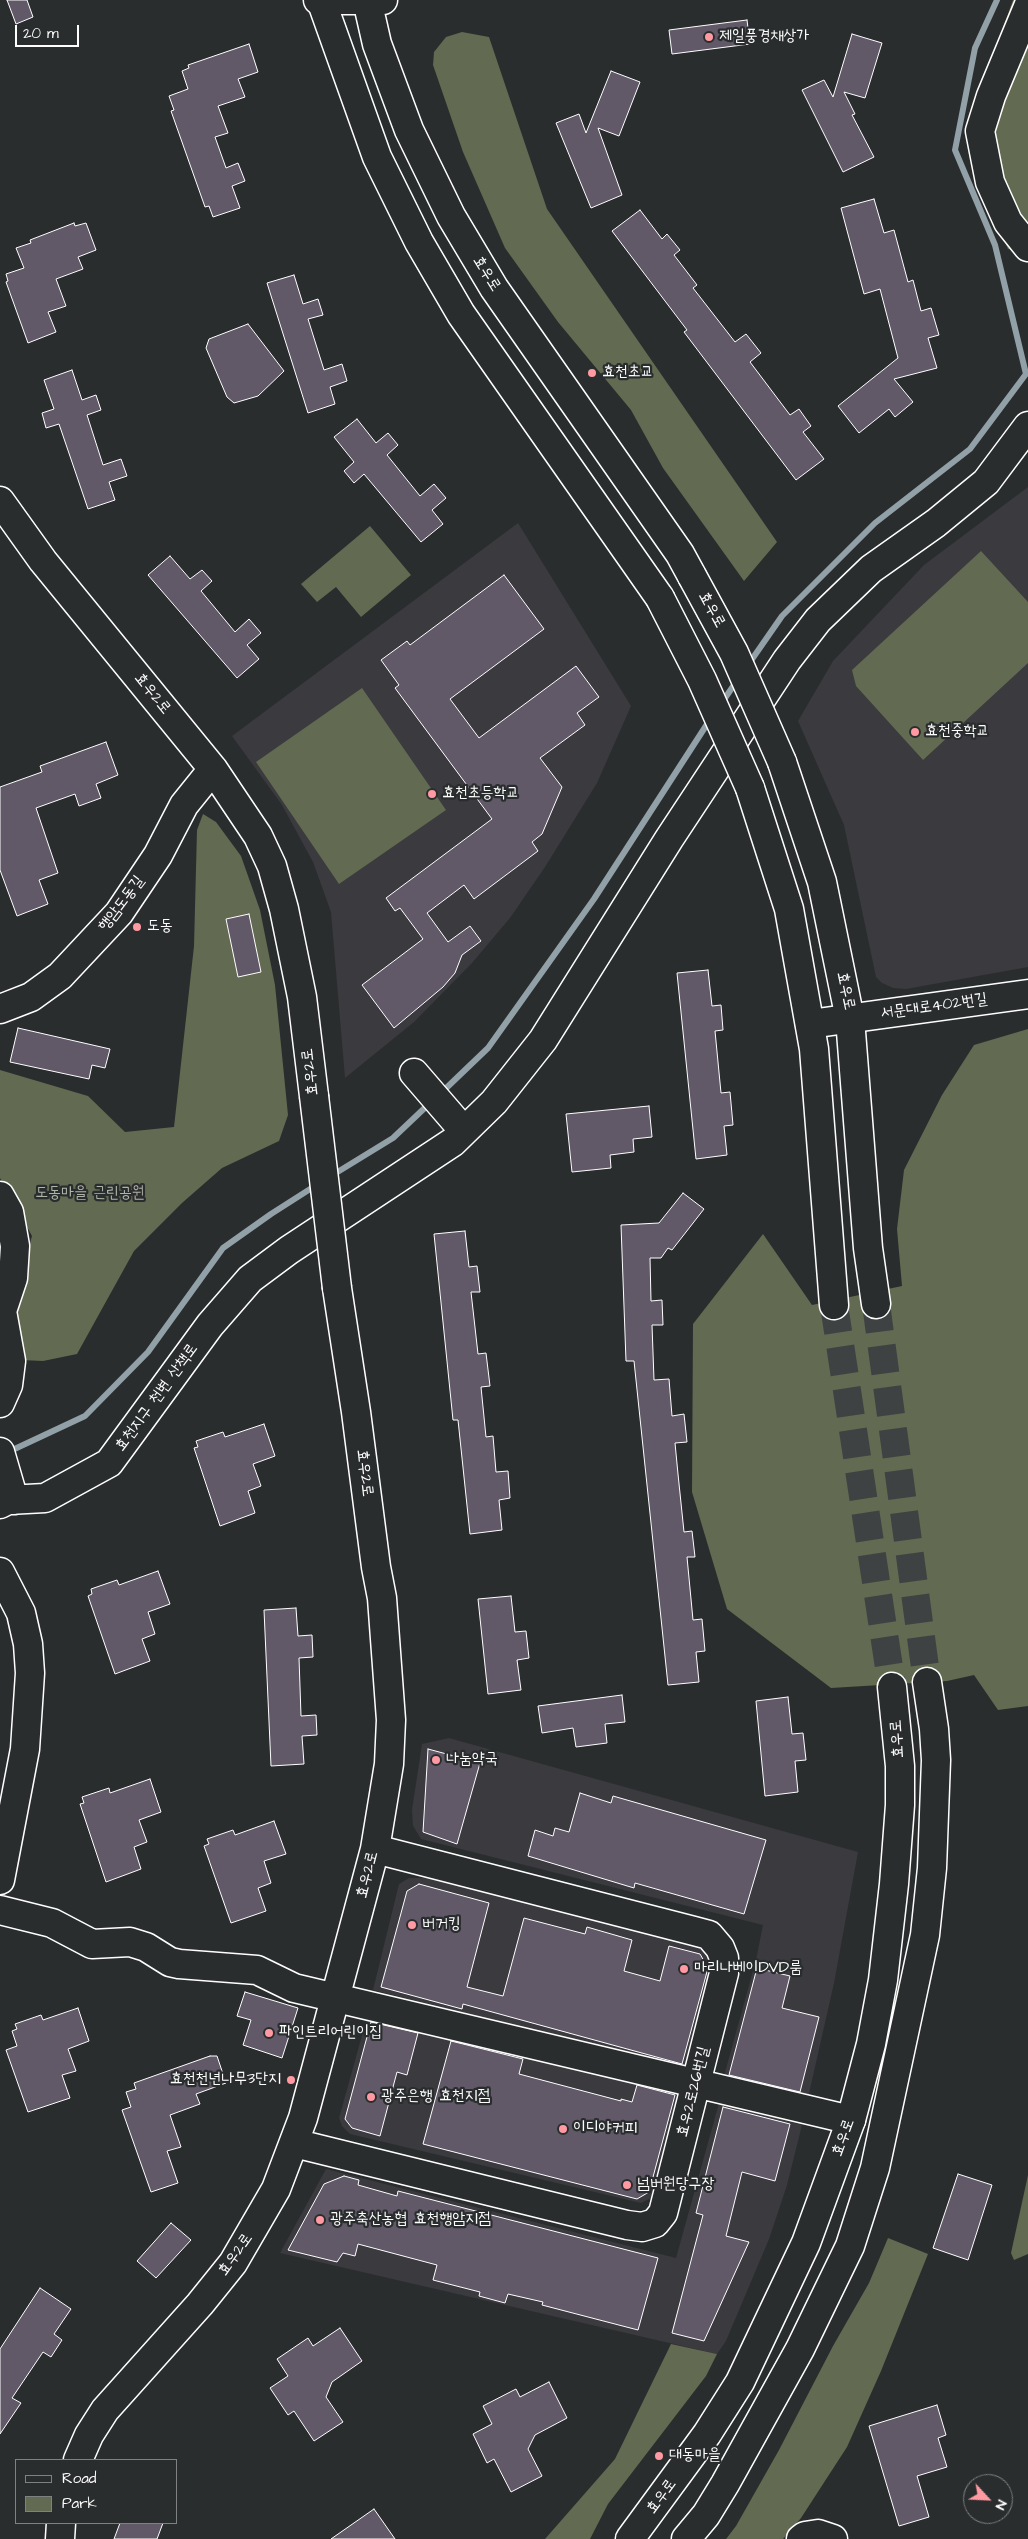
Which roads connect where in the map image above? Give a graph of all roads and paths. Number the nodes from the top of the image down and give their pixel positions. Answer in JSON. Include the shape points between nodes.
{"nodes":[{"id":1,"x":320,"y":0,"type":"edge"},
{"id":2,"x":372,"y":0,"type":"edge"},
{"id":3,"x":1028,"y":7,"type":"edge"},
{"id":4,"x":1028,"y":247,"type":"edge"},
{"id":5,"x":1028,"y":426,"type":"edge"},
{"id":6,"x":0,"y":502,"type":"edge"},
{"id":7,"x":213,"y":770,"type":"junction"},
{"id":8,"x":1028,"y":994,"type":"edge"},
{"id":9,"x":0,"y":1009,"type":"edge"},
{"id":10,"x":850,"y":1019,"type":"junction"},
{"id":11,"x":810,"y":1024,"type":"junction"},
{"id":12,"x":418,"y":1076,"type":"dead end"},
{"id":13,"x":459,"y":1125,"type":"junction"},
{"id":14,"x":0,"y":1196,"type":"edge"},
{"id":15,"x":876,"y":1304,"type":"tunnel mouth"},
{"id":16,"x":834,"y":1305,"type":"tunnel mouth"},
{"id":17,"x":0,"y":1403,"type":"edge"},
{"id":18,"x":3,"y":1460,"type":"edge"},
{"id":19,"x":7,"y":1502,"type":"edge"},
{"id":20,"x":0,"y":1572,"type":"edge"},
{"id":21,"x":927,"y":1682,"type":"tunnel mouth"},
{"id":22,"x":892,"y":1687,"type":"tunnel mouth"},
{"id":23,"x":375,"y":1849,"type":"junction"},
{"id":24,"x":0,"y":1880,"type":"edge"},
{"id":25,"x":0,"y":1910,"type":"edge"},
{"id":26,"x":335,"y":1997,"type":"junction"},
{"id":27,"x":697,"y":2082,"type":"junction"},
{"id":28,"x":852,"y":2120,"type":"junction"},
{"id":29,"x":294,"y":2143,"type":"junction"},
{"id":30,"x":78,"y":2459,"type":"edge"},
{"id":31,"x":61,"y":2524,"type":"edge"},
{"id":32,"x":60,"y":2539,"type":"edge"},
{"id":33,"x":630,"y":2539,"type":"edge"},
{"id":34,"x":686,"y":2539,"type":"edge"},
{"id":35,"x":801,"y":2539,"type":"edge"},
{"id":36,"x":833,"y":2539,"type":"edge"}],
"edges":[{"from":1,"to":2,"type":"street"},
{"from":1,"to":11,"type":"street","bridge":true,"via":[[377,157],[419,242],[461,314],[660,598],[702,680],[750,788],[789,908]]},
{"from":2,"to":10,"type":"street","name":"효우로","bridge":true,"via":[[378,44],[409,130],[451,216],[494,288],[680,554],[734,653],[782,762],[822,882]]},
{"from":3,"to":4,"type":"street","via":[[980,131],[990,182],[1008,222]]},
{"from":5,"to":13,"type":"street","name":"효천지구 천변 산책로","via":[[986,482],[936,523],[871,569],[818,620],[787,660],[685,814],[543,1040],[494,1102]]},
{"from":6,"to":7,"type":"street","name":"효우2로","via":[[43,561]]},
{"from":7,"to":9,"type":"street","name":"행암도동길","via":[[184,805],[158,855],[119,913],[60,976],[31,997]]},
{"from":7,"to":23,"type":"street","name":"효우2로","bridge":true,"via":[[258,836],[272,866],[302,997],[337,1288],[382,1598],[390,1720],[389,1764]]},
{"from":8,"to":10,"type":"street","name":"서문대로402번길"},
{"from":10,"to":11,"type":"street","name":"서문대로402번길"},
{"from":10,"to":15,"type":"street","name":"효우로","via":[[868,1248]]},
{"from":11,"to":16,"type":"street"},
{"from":12,"to":13,"type":"street"},
{"from":13,"to":19,"type":"street","name":"효천지구 천변 산책로","via":[[452,1142],[250,1279],[210,1325],[109,1463],[45,1498]]},
{"from":14,"to":17,"type":"street","via":[[9,1212],[15,1246],[12,1278],[2,1311],[11,1361],[8,1385]]},
{"from":18,"to":19,"type":"street"},
{"from":20,"to":24,"type":"street","via":[[21,1612],[30,1673],[25,1749]]},
{"from":21,"to":34,"type":"street","via":[[936,1760],[932,1868],[925,1935],[875,2168],[850,2246],[800,2349],[725,2484]]},
{"from":22,"to":28,"type":"street","name":"효우로","via":[[900,1766],[894,1884],[883,1980]]},
{"from":23,"to":26,"type":"street","name":"효우2로"},
{"from":23,"to":27,"type":"street","name":"효우2로26번길","via":[[708,1936],[720,1948],[724,1973]]},
{"from":25,"to":26,"type":"street","via":[[52,1923],[92,1944],[130,1942],[146,1947],[170,1962],[256,1970],[294,1988]]},
{"from":26,"to":27,"type":"street"},
{"from":26,"to":29,"type":"street","name":"효우2로"},
{"from":27,"to":28,"type":"street"},
{"from":27,"to":29,"type":"street","name":"효우2로26번길","via":[[663,2213],[655,2224],[642,2227],[627,2226]]},
{"from":28,"to":33,"type":"street","name":"효우로","via":[[806,2243],[740,2382]]},
{"from":29,"to":30,"type":"street","name":"효우2로","via":[[276,2189],[233,2263],[106,2410],[89,2435]]},
{"from":31,"to":32,"type":"street"},
{"from":35,"to":36,"type":"street","via":[[818,2534]]}]}
